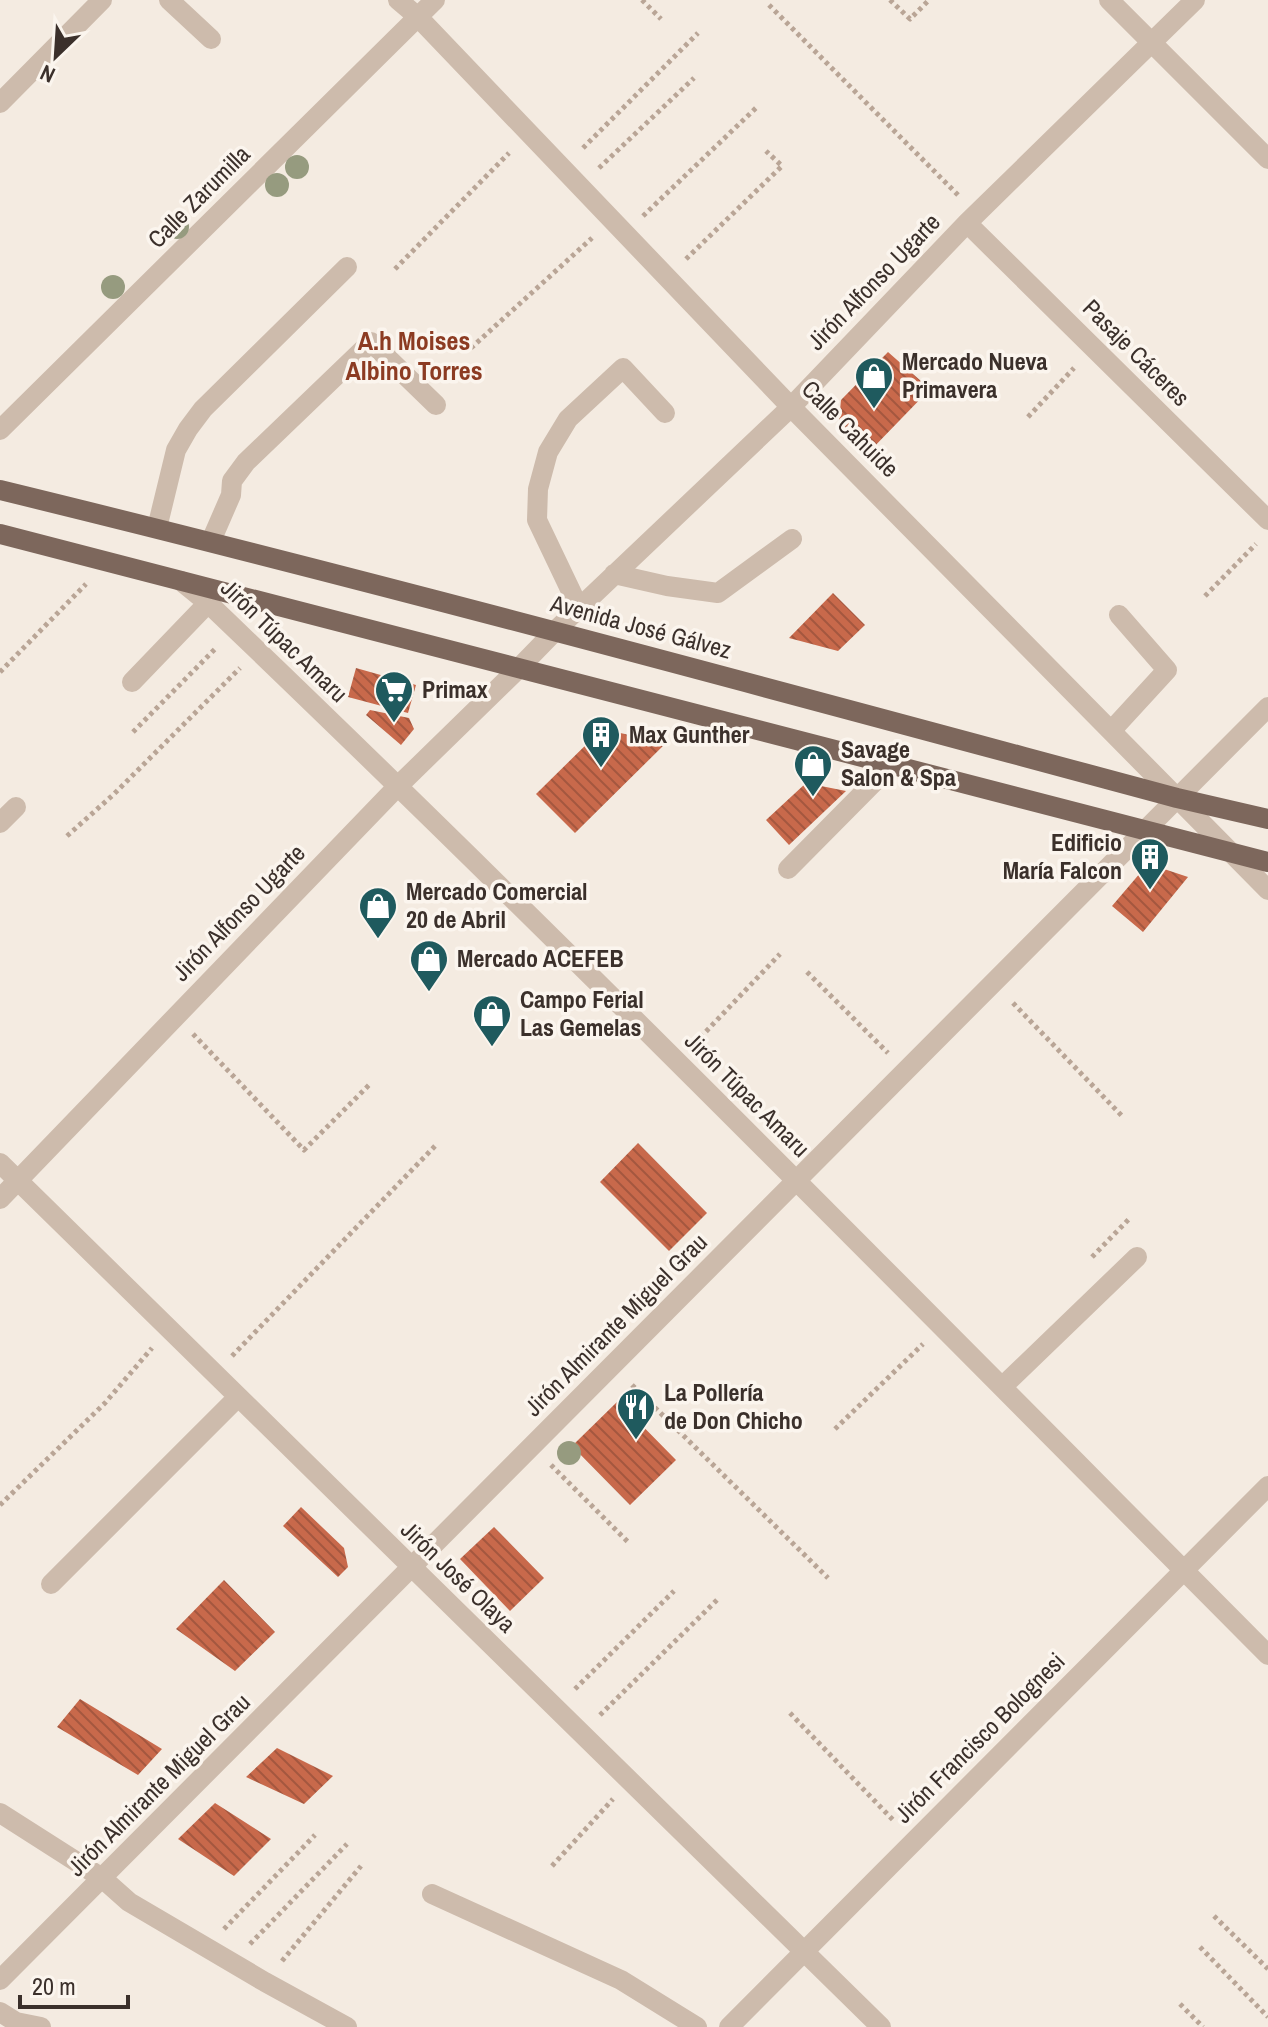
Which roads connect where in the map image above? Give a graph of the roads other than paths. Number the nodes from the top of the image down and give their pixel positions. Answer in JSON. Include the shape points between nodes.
{"nodes":[{"id":1,"x":102,"y":0,"type":"edge"},
{"id":2,"x":169,"y":0,"type":"edge"},
{"id":3,"x":398,"y":0,"type":"edge"},
{"id":4,"x":435,"y":0,"type":"edge"},
{"id":5,"x":1109,"y":0,"type":"edge"},
{"id":6,"x":1195,"y":0,"type":"edge"},
{"id":7,"x":418,"y":17,"type":"junction"},
{"id":8,"x":211,"y":39,"type":"dead end"},
{"id":9,"x":1152,"y":43,"type":"junction"},
{"id":10,"x":1,"y":99,"type":"edge"},
{"id":11,"x":1268,"y":159,"type":"edge"},
{"id":12,"x":971,"y":218,"type":"junction"},
{"id":13,"x":347,"y":267,"type":"dead end"},
{"id":14,"x":436,"y":405,"type":"dead end"},
{"id":15,"x":791,"y":407,"type":"junction"},
{"id":16,"x":665,"y":413,"type":"dead end"},
{"id":17,"x":0,"y":430,"type":"edge"},
{"id":18,"x":0,"y":490,"type":"edge"},
{"id":19,"x":1268,"y":520,"type":"edge"},
{"id":20,"x":157,"y":528,"type":"junction"},
{"id":21,"x":0,"y":534,"type":"edge"},
{"id":22,"x":792,"y":539,"type":"dead end"},
{"id":23,"x":211,"y":541,"type":"junction"},
{"id":24,"x":614,"y":574,"type":"junction"},
{"id":25,"x":181,"y":581,"type":"junction"},
{"id":26,"x":208,"y":603,"type":"junction"},
{"id":27,"x":579,"y":608,"type":"junction"},
{"id":28,"x":1119,"y":615,"type":"dead end"},
{"id":29,"x":555,"y":631,"type":"junction"},
{"id":30,"x":519,"y":668,"type":"junction"},
{"id":31,"x":132,"y":682,"type":"dead end"},
{"id":32,"x":1268,"y":707,"type":"edge"},
{"id":33,"x":1111,"y":731,"type":"junction"},
{"id":34,"x":892,"y":764,"type":"junction"},
{"id":35,"x":398,"y":786,"type":"junction"},
{"id":36,"x":1177,"y":798,"type":"junction"},
{"id":37,"x":16,"y":807,"type":"dead end"},
{"id":38,"x":1268,"y":819,"type":"edge"},
{"id":39,"x":0,"y":823,"type":"edge"},
{"id":40,"x":1146,"y":830,"type":"junction"},
{"id":41,"x":1230,"y":852,"type":"junction"},
{"id":42,"x":1268,"y":862,"type":"edge"},
{"id":43,"x":788,"y":869,"type":"dead end"},
{"id":44,"x":1268,"y":890,"type":"edge"},
{"id":45,"x":0,"y":1163,"type":"edge"},
{"id":46,"x":18,"y":1181,"type":"junction"},
{"id":47,"x":796,"y":1181,"type":"junction"},
{"id":48,"x":0,"y":1199,"type":"edge"},
{"id":49,"x":1137,"y":1257,"type":"dead end"},
{"id":50,"x":1002,"y":1387,"type":"junction"},
{"id":51,"x":238,"y":1397,"type":"junction"},
{"id":52,"x":1268,"y":1486,"type":"edge"},
{"id":53,"x":411,"y":1567,"type":"junction"},
{"id":54,"x":1184,"y":1570,"type":"junction"},
{"id":55,"x":51,"y":1584,"type":"dead end"},
{"id":56,"x":1268,"y":1655,"type":"edge"},
{"id":57,"x":0,"y":1813,"type":"edge"},
{"id":58,"x":102,"y":1878,"type":"junction"},
{"id":59,"x":432,"y":1894,"type":"dead end"},
{"id":60,"x":803,"y":1951,"type":"junction"},
{"id":61,"x":0,"y":1980,"type":"edge"},
{"id":62,"x":0,"y":2012,"type":"edge"},
{"id":63,"x":41,"y":2027,"type":"edge"},
{"id":64,"x":347,"y":2027,"type":"edge"},
{"id":65,"x":697,"y":2027,"type":"edge"},
{"id":66,"x":729,"y":2027,"type":"edge"},
{"id":67,"x":881,"y":2027,"type":"edge"}],
"edges":[{"from":1,"to":10,"type":"street"},
{"from":2,"to":8,"type":"street"},
{"from":3,"to":7,"type":"street","name":"Calle Cahuide"},
{"from":4,"to":7,"type":"street","name":"Calle Zarumilla"},
{"from":5,"to":9,"type":"street"},
{"from":6,"to":9,"type":"street","name":"Jirón Alfonso Ugarte"},
{"from":7,"to":15,"type":"street","name":"Calle Cahuide"},
{"from":7,"to":17,"type":"street","name":"Calle Zarumilla"},
{"from":9,"to":11,"type":"street"},
{"from":9,"to":12,"type":"street","name":"Jirón Alfonso Ugarte"},
{"from":12,"to":15,"type":"street","name":"Jirón Alfonso Ugarte"},
{"from":12,"to":19,"type":"street","name":"Pasaje Cáceres"},
{"from":13,"to":20,"type":"street","via":[[188,429],[176,450]]},
{"from":14,"to":23,"type":"street","via":[[371,342],[246,462],[232,481]]},
{"from":15,"to":24,"type":"street","name":"Jirón Alfonso Ugarte"},
{"from":15,"to":33,"type":"street","name":"Calle Cahuide"},
{"from":16,"to":27,"type":"street","via":[[623,368],[568,419],[548,452],[537,520]]},
{"from":18,"to":20,"type":"main road","name":"Avenida José Gálvez"},
{"from":20,"to":23,"type":"main road","name":"Avenida José Gálvez"},
{"from":21,"to":25,"type":"main road"},
{"from":22,"to":24,"type":"street","via":[[718,593]]},
{"from":23,"to":29,"type":"main road","name":"Avenida José Gálvez"},
{"from":24,"to":27,"type":"street","name":"Jirón Alfonso Ugarte"},
{"from":25,"to":26,"type":"street","name":"Jirón Túpac Amaru"},
{"from":25,"to":30,"type":"main road"},
{"from":26,"to":31,"type":"street"},
{"from":26,"to":35,"type":"street","name":"Jirón Túpac Amaru"},
{"from":27,"to":29,"type":"street","name":"Jirón Alfonso Ugarte"},
{"from":28,"to":33,"type":"street","via":[[1167,670]]},
{"from":29,"to":30,"type":"street","name":"Jirón Alfonso Ugarte"},
{"from":29,"to":36,"type":"main road","name":"Avenida José Gálvez"},
{"from":30,"to":34,"type":"main road"},
{"from":30,"to":35,"type":"street","name":"Jirón Alfonso Ugarte"},
{"from":32,"to":36,"type":"street","name":"Jirón Almirante Miguel Grau"},
{"from":33,"to":36,"type":"street","name":"Calle Cahuide"},
{"from":34,"to":40,"type":"main road"},
{"from":34,"to":43,"type":"street"},
{"from":35,"to":46,"type":"street","name":"Jirón Alfonso Ugarte"},
{"from":35,"to":47,"type":"street","name":"Jirón Túpac Amaru"},
{"from":36,"to":38,"type":"main road","name":"Avenida José Gálvez"},
{"from":36,"to":40,"type":"street","name":"Jirón Almirante Miguel Grau"},
{"from":36,"to":41,"type":"street","name":"Calle Cahuide"},
{"from":37,"to":39,"type":"street"},
{"from":40,"to":41,"type":"main road"},
{"from":40,"to":47,"type":"street","name":"Jirón Almirante Miguel Grau"},
{"from":41,"to":42,"type":"main road"},
{"from":41,"to":44,"type":"street","name":"Calle Cahuide"},
{"from":45,"to":46,"type":"street","name":"Jirón José Olaya"},
{"from":46,"to":48,"type":"street","name":"Jirón Alfonso Ugarte"},
{"from":46,"to":51,"type":"street","name":"Jirón José Olaya"},
{"from":47,"to":50,"type":"street","name":"Jirón Túpac Amaru"},
{"from":47,"to":53,"type":"street","name":"Jirón Almirante Miguel Grau"},
{"from":49,"to":50,"type":"street"},
{"from":50,"to":54,"type":"street","name":"Jirón Túpac Amaru"},
{"from":51,"to":53,"type":"street","name":"Jirón José Olaya"},
{"from":51,"to":55,"type":"street"},
{"from":52,"to":54,"type":"street","name":"Jirón Francisco Bolognesi"},
{"from":53,"to":58,"type":"street","name":"Jirón Almirante Miguel Grau"},
{"from":53,"to":60,"type":"street","name":"Jirón José Olaya"},
{"from":54,"to":56,"type":"street","name":"Jirón Túpac Amaru"},
{"from":54,"to":60,"type":"street","name":"Jirón Francisco Bolognesi"},
{"from":57,"to":58,"type":"street"},
{"from":58,"to":61,"type":"street","name":"Jirón Almirante Miguel Grau"},
{"from":58,"to":64,"type":"street","via":[[129,1902]]},
{"from":59,"to":65,"type":"street","via":[[621,1980]]},
{"from":60,"to":66,"type":"street","name":"Jirón Francisco Bolognesi"},
{"from":60,"to":67,"type":"street","name":"Jirón José Olaya"},
{"from":62,"to":63,"type":"street"}]}
